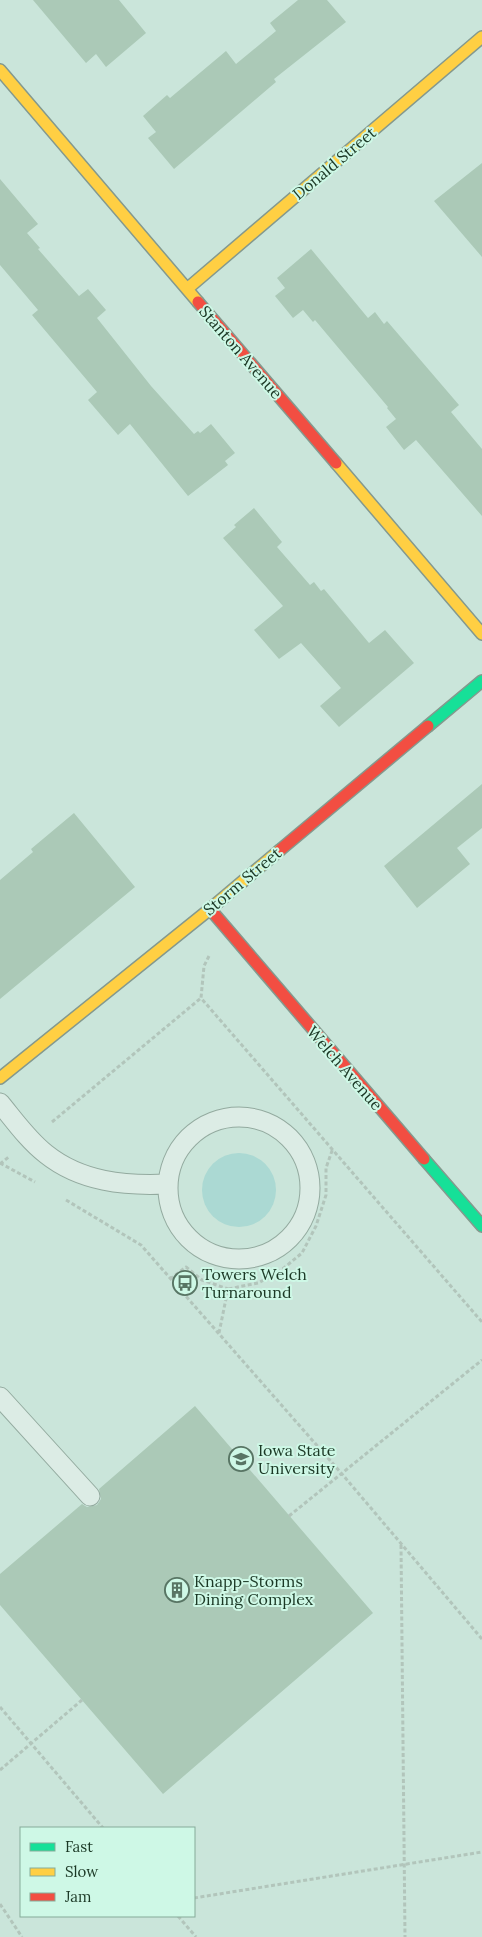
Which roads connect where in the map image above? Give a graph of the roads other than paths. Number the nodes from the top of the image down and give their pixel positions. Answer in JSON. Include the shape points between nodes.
{"nodes":[{"id":1,"x":482,"y":37,"type":"edge"},
{"id":2,"x":0,"y":70,"type":"edge"},
{"id":3,"x":187,"y":289,"type":"junction"},
{"id":4,"x":482,"y":634,"type":"edge"},
{"id":5,"x":482,"y":681,"type":"edge"},
{"id":6,"x":210,"y":909,"type":"junction"},
{"id":7,"x":0,"y":1078,"type":"edge"},
{"id":8,"x":0,"y":1103,"type":"edge"},
{"id":9,"x":167,"y":1184,"type":"junction"},
{"id":10,"x":482,"y":1226,"type":"edge"},
{"id":11,"x":0,"y":1397,"type":"edge"},
{"id":12,"x":90,"y":1496,"type":"dead end"}],
"edges":[{"from":1,"to":3,"type":"street","name":"Donald Street"},
{"from":2,"to":3,"type":"street","name":"Stanton Avenue"},
{"from":3,"to":4,"type":"street","name":"Stanton Avenue"},
{"from":5,"to":6,"type":"street","name":"Storm Street"},
{"from":6,"to":7,"type":"street","name":"Storm Street"},
{"from":6,"to":10,"type":"street","name":"Welch Avenue"},
{"from":8,"to":9,"type":"lane","via":[[46,1155],[89,1178],[137,1185]]},
{"from":9,"to":9,"type":"lane","via":[[167,1200],[175,1222],[189,1240],[208,1254],[230,1260],[253,1258],[275,1250],[293,1235],[305,1216],[310,1193],[308,1170],[299,1148],[281,1130],[260,1119],[235,1116],[212,1122],[191,1135],[175,1154]]},
{"from":11,"to":12,"type":"lane"}]}
